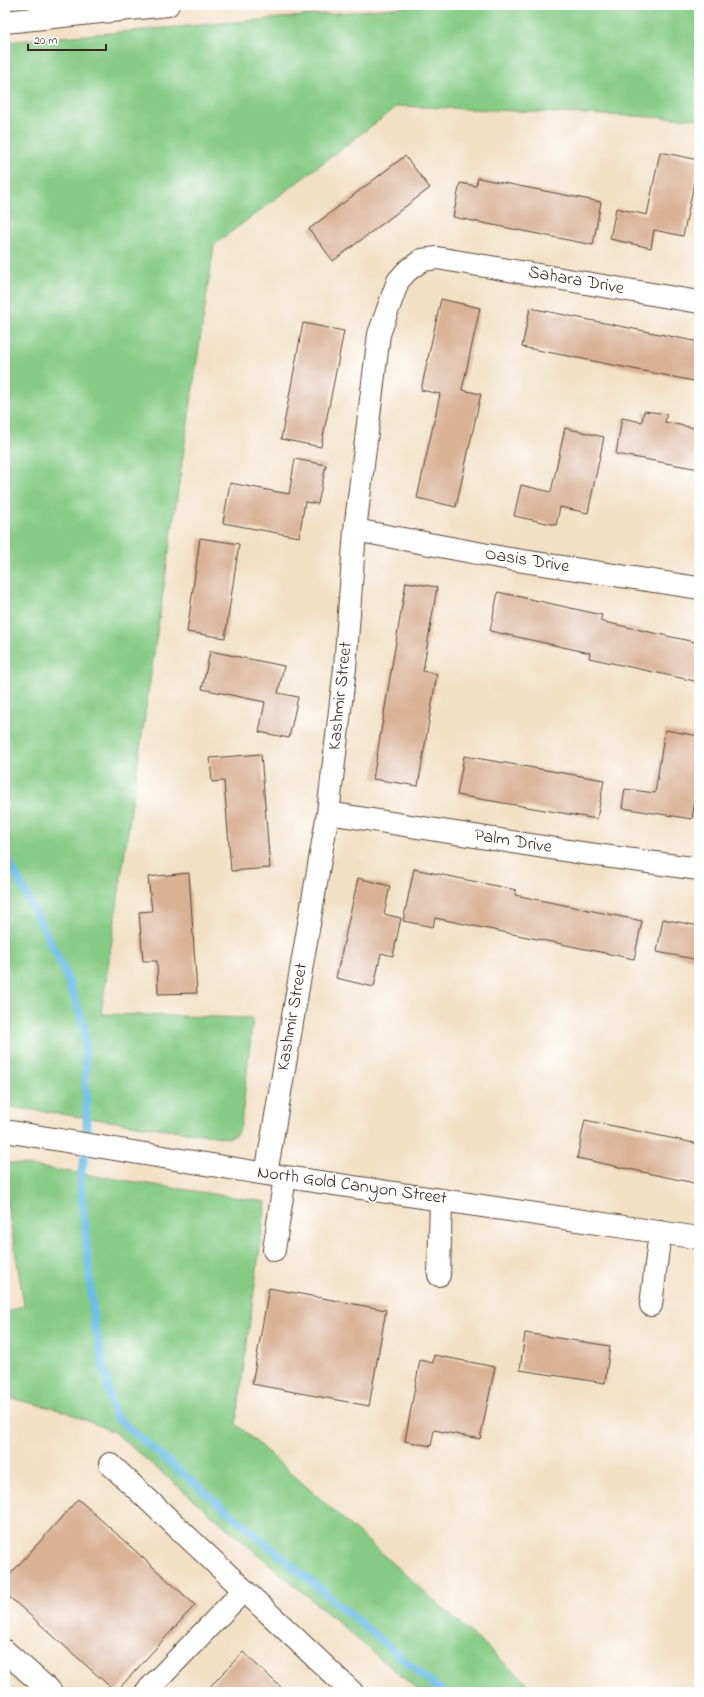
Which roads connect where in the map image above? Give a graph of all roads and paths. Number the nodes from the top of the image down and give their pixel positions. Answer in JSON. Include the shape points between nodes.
{"nodes":[{"id":1,"x":168,"y":5,"type":"edge"},
{"id":2,"x":5,"y":22,"type":"edge"},
{"id":3,"x":453,"y":260,"type":"joint"},
{"id":4,"x":699,"y":302,"type":"edge"},
{"id":5,"x":355,"y":530,"type":"junction"},
{"id":6,"x":699,"y":588,"type":"edge"},
{"id":7,"x":328,"y":813,"type":"junction"},
{"id":8,"x":699,"y":869,"type":"edge"},
{"id":9,"x":5,"y":1131,"type":"edge"},
{"id":10,"x":275,"y":1175,"type":"junction"},
{"id":11,"x":441,"y":1200,"type":"junction"},
{"id":12,"x":660,"y":1232,"type":"junction"},
{"id":13,"x":699,"y":1238,"type":"edge"},
{"id":14,"x":274,"y":1250,"type":"dead end"},
{"id":15,"x":438,"y":1274,"type":"dead end"},
{"id":16,"x":651,"y":1305,"type":"dead end"},
{"id":17,"x":110,"y":1464,"type":"dead end"},
{"id":18,"x":244,"y":1590,"type":"junction"},
{"id":19,"x":5,"y":1651,"type":"edge"},
{"id":20,"x":51,"y":1692,"type":"edge"},
{"id":21,"x":146,"y":1692,"type":"edge"},
{"id":22,"x":352,"y":1692,"type":"edge"}],
"edges":[{"from":1,"to":2,"type":"street"},
{"from":3,"to":4,"type":"street","name":"Sahara Drive"},
{"from":3,"to":5,"type":"street","name":"Kashmir Street","via":[[422,260],[398,280],[379,334]]},
{"from":5,"to":6,"type":"street","name":"Oasis Drive","via":[[504,558]]},
{"from":5,"to":7,"type":"street","name":"Kashmir Street","via":[[345,668]]},
{"from":7,"to":8,"type":"street","name":"Palm Drive"},
{"from":7,"to":10,"type":"street","name":"Kashmir Street"},
{"from":9,"to":10,"type":"street","name":"North Gold Canyon Street"},
{"from":10,"to":11,"type":"street","name":"North Gold Canyon Street"},
{"from":10,"to":14,"type":"street","name":"Kashmir Street"},
{"from":11,"to":12,"type":"street","name":"North Gold Canyon Street"},
{"from":11,"to":15,"type":"street"},
{"from":12,"to":13,"type":"street","name":"North Gold Canyon Street"},
{"from":12,"to":16,"type":"street"},
{"from":17,"to":18,"type":"street"},
{"from":18,"to":21,"type":"street"},
{"from":18,"to":22,"type":"street"},
{"from":19,"to":20,"type":"street"}]}
